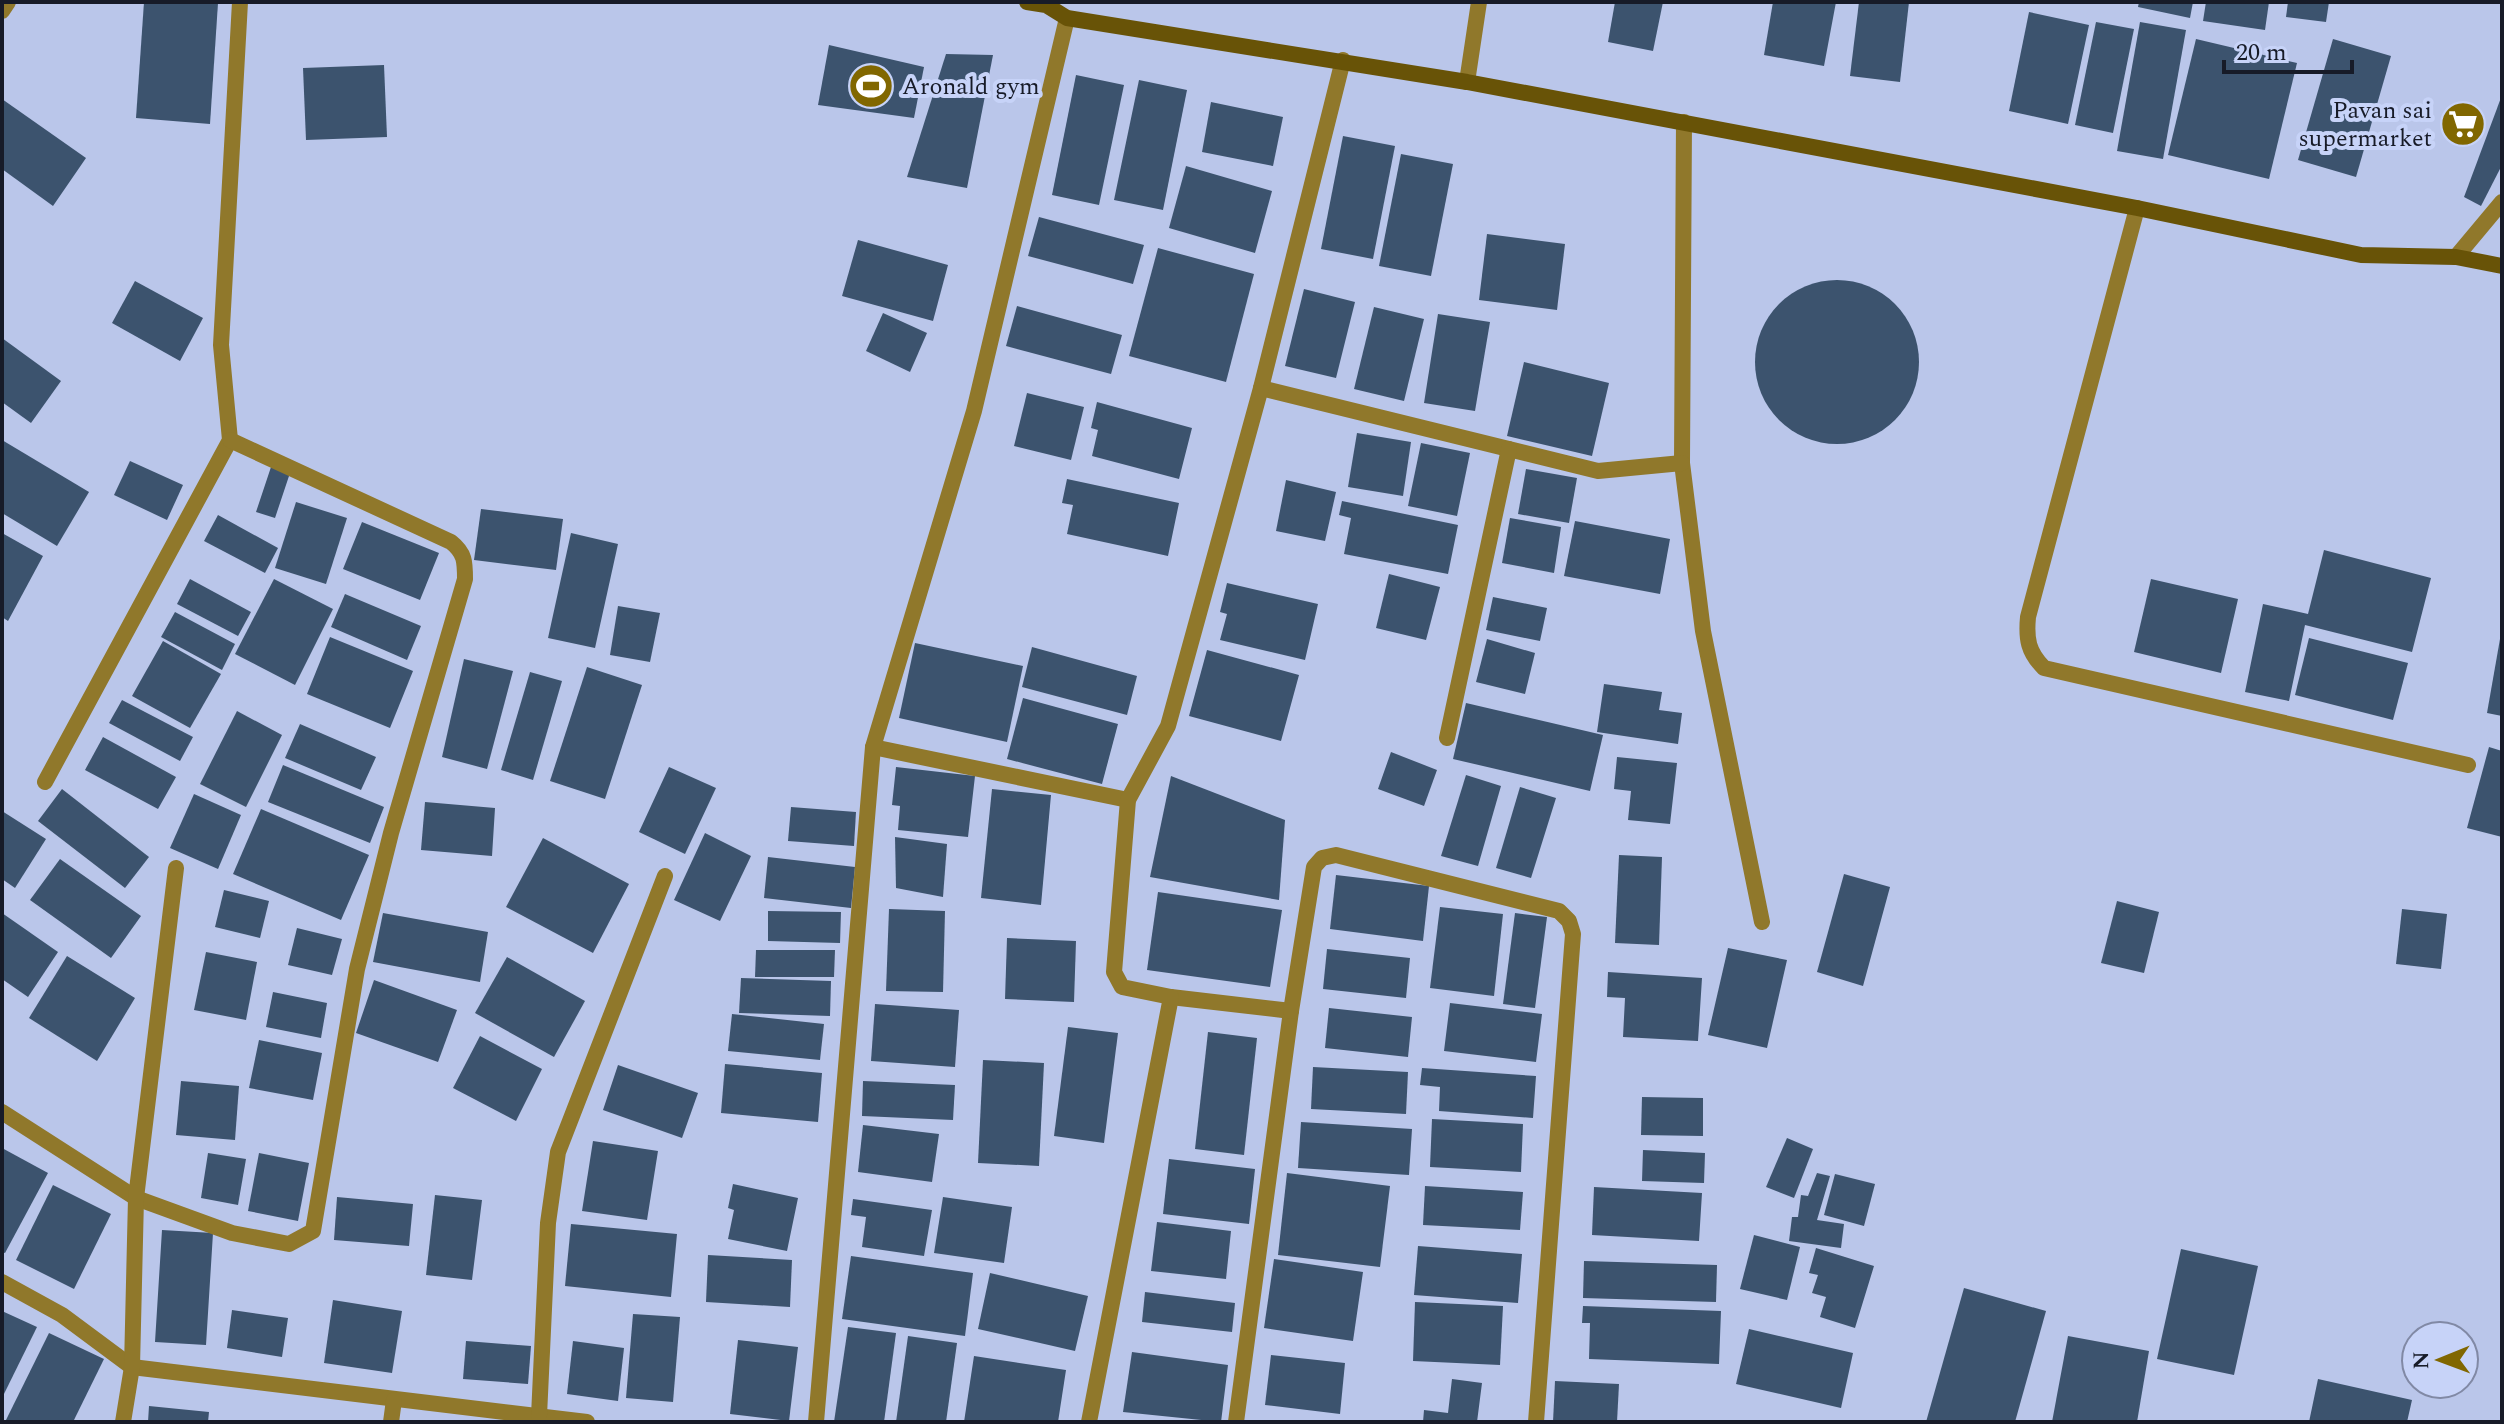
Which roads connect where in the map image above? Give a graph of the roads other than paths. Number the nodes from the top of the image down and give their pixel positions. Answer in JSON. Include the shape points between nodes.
{"nodes":[{"id":1,"x":8,"y":2,"type":"edge"},
{"id":2,"x":240,"y":2,"type":"edge"},
{"id":3,"x":1027,"y":2,"type":"edge"},
{"id":4,"x":1479,"y":2,"type":"edge"},
{"id":5,"x":2,"y":11,"type":"edge"},
{"id":6,"x":1067,"y":18,"type":"junction"},
{"id":7,"x":1343,"y":60,"type":"junction"},
{"id":8,"x":1467,"y":82,"type":"junction"},
{"id":9,"x":1684,"y":122,"type":"junction"},
{"id":10,"x":2502,"y":202,"type":"edge"},
{"id":11,"x":2137,"y":208,"type":"junction"},
{"id":12,"x":2456,"y":257,"type":"junction"},
{"id":13,"x":2502,"y":266,"type":"edge"},
{"id":14,"x":1261,"y":388,"type":"junction"},
{"id":15,"x":230,"y":440,"type":"junction"},
{"id":16,"x":1509,"y":449,"type":"junction"},
{"id":17,"x":1682,"y":463,"type":"junction"},
{"id":18,"x":1447,"y":738,"type":"dead end"},
{"id":19,"x":873,"y":747,"type":"junction"},
{"id":20,"x":2468,"y":765,"type":"dead end"},
{"id":21,"x":45,"y":782,"type":"dead end"},
{"id":22,"x":1128,"y":800,"type":"junction"},
{"id":23,"x":176,"y":868,"type":"dead end"},
{"id":24,"x":665,"y":876,"type":"dead end"},
{"id":25,"x":1762,"y":922,"type":"dead end"},
{"id":26,"x":1171,"y":997,"type":"junction"},
{"id":27,"x":1291,"y":1011,"type":"junction"},
{"id":28,"x":2,"y":1112,"type":"edge"},
{"id":29,"x":136,"y":1198,"type":"junction"},
{"id":30,"x":2,"y":1282,"type":"edge"},
{"id":31,"x":132,"y":1367,"type":"junction"},
{"id":32,"x":394,"y":1400,"type":"junction"},
{"id":33,"x":539,"y":1416,"type":"junction"},
{"id":34,"x":123,"y":1422,"type":"edge"},
{"id":35,"x":391,"y":1422,"type":"edge"},
{"id":36,"x":587,"y":1422,"type":"edge"},
{"id":37,"x":816,"y":1422,"type":"edge"},
{"id":38,"x":1089,"y":1422,"type":"edge"},
{"id":39,"x":1236,"y":1422,"type":"edge"},
{"id":40,"x":1536,"y":1422,"type":"edge"}],
"edges":[{"from":1,"to":5,"type":"street"},
{"from":2,"to":15,"type":"street","via":[[221,345]]},
{"from":3,"to":6,"type":"street","via":[[1046,5]]},
{"from":4,"to":8,"type":"street"},
{"from":6,"to":7,"type":"street"},
{"from":6,"to":19,"type":"street","via":[[974,411]]},
{"from":7,"to":8,"type":"street"},
{"from":7,"to":14,"type":"street"},
{"from":8,"to":9,"type":"street"},
{"from":9,"to":11,"type":"street"},
{"from":9,"to":17,"type":"street"},
{"from":10,"to":12,"type":"street"},
{"from":11,"to":12,"type":"street","via":[[2361,255]]},
{"from":11,"to":20,"type":"street","via":[[2028,617],[2031,655],[2044,668]]},
{"from":12,"to":13,"type":"street"},
{"from":14,"to":16,"type":"street"},
{"from":14,"to":22,"type":"street","via":[[1168,726]]},
{"from":15,"to":21,"type":"street"},
{"from":15,"to":29,"type":"street","via":[[451,542],[462,550],[465,579],[357,969],[313,1231],[289,1244],[232,1233]]},
{"from":16,"to":17,"type":"street","via":[[1598,471]]},
{"from":16,"to":18,"type":"street"},
{"from":17,"to":25,"type":"street","via":[[1703,631]]},
{"from":19,"to":22,"type":"street"},
{"from":19,"to":37,"type":"street"},
{"from":22,"to":26,"type":"street","via":[[1114,972],[1122,987]]},
{"from":23,"to":29,"type":"street"},
{"from":24,"to":33,"type":"street","via":[[558,1152],[548,1223]]},
{"from":26,"to":27,"type":"street"},
{"from":26,"to":38,"type":"street"},
{"from":27,"to":39,"type":"street"},
{"from":27,"to":40,"type":"street","via":[[1314,867],[1322,858],[1336,855],[1559,911],[1569,921],[1573,934]]},
{"from":28,"to":29,"type":"street"},
{"from":29,"to":31,"type":"street"},
{"from":30,"to":31,"type":"street","via":[[62,1315]]},
{"from":31,"to":32,"type":"street"},
{"from":31,"to":34,"type":"street"},
{"from":32,"to":33,"type":"street"},
{"from":32,"to":35,"type":"street"},
{"from":33,"to":36,"type":"street"}]}
